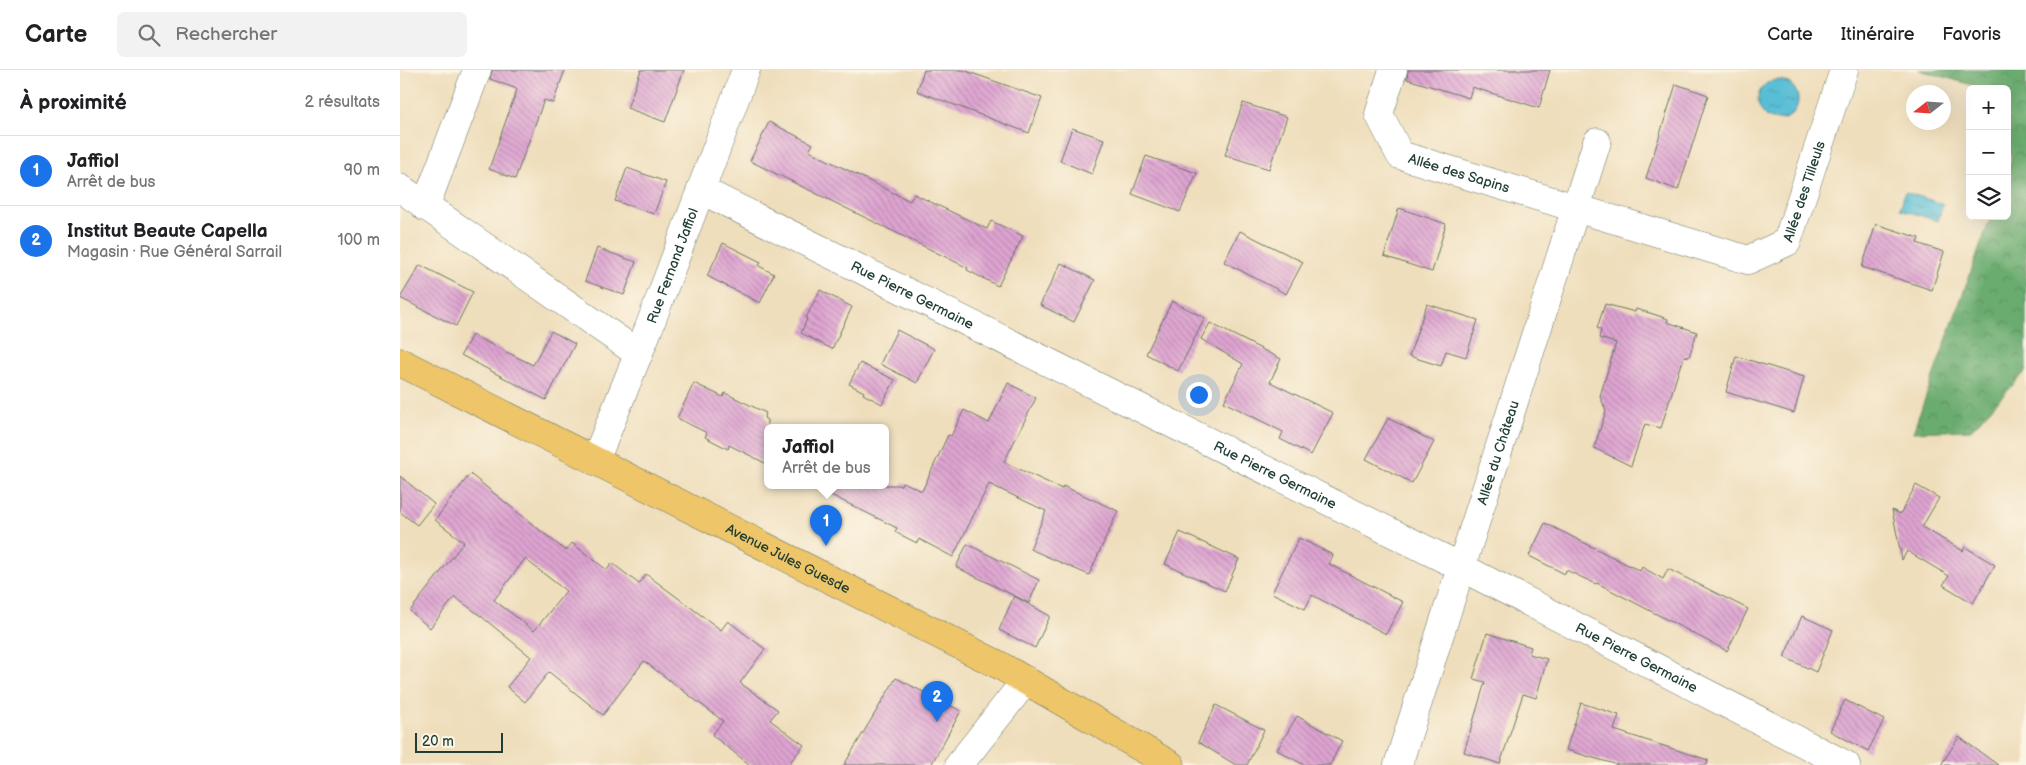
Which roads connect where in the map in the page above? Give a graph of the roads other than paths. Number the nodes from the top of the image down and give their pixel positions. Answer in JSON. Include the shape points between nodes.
{"nodes":[{"id":1,"x":477,"y":70,"type":"edge"},
{"id":2,"x":746,"y":70,"type":"edge"},
{"id":3,"x":1393,"y":70,"type":"edge"},
{"id":4,"x":1844,"y":70,"type":"edge"},
{"id":5,"x":1597,"y":142,"type":"dead end"},
{"id":6,"x":400,"y":188,"type":"edge"},
{"id":7,"x":701,"y":190,"type":"junction"},
{"id":8,"x":425,"y":207,"type":"junction"},
{"id":9,"x":1576,"y":209,"type":"junction"},
{"id":10,"x":639,"y":354,"type":"junction"},
{"id":11,"x":400,"y":362,"type":"edge"},
{"id":12,"x":595,"y":461,"type":"junction"},
{"id":13,"x":1462,"y":568,"type":"junction"},
{"id":14,"x":1026,"y":680,"type":"junction"},
{"id":15,"x":960,"y":765,"type":"edge"},
{"id":16,"x":1171,"y":765,"type":"edge"},
{"id":17,"x":1398,"y":765,"type":"edge"},
{"id":18,"x":1846,"y":765,"type":"edge"}],
"edges":[{"from":1,"to":8,"type":"street"},
{"from":2,"to":7,"type":"street","name":"Rue Fernand Jaffiol"},
{"from":3,"to":9,"type":"street","name":"Allée des Sapins","via":[[1379,114],[1400,155]]},
{"from":4,"to":9,"type":"street","name":"Allée des Tilleuls","via":[[1787,242],[1748,260]]},
{"from":5,"to":9,"type":"street","name":"Allée du Château"},
{"from":6,"to":8,"type":"street"},
{"from":7,"to":10,"type":"street","name":"Rue Fernand Jaffiol"},
{"from":7,"to":13,"type":"street","name":"Rue Pierre Germaine"},
{"from":8,"to":10,"type":"street"},
{"from":9,"to":13,"type":"street","name":"Allée du Château"},
{"from":10,"to":12,"type":"street","name":"Rue Fernand Jaffiol"},
{"from":11,"to":12,"type":"main road","name":"Avenue Jules Guesde"},
{"from":12,"to":14,"type":"main road","name":"Avenue Jules Guesde"},
{"from":13,"to":17,"type":"street","name":"Allée du Château"},
{"from":13,"to":18,"type":"street","name":"Rue Pierre Germaine"},
{"from":14,"to":15,"type":"street"},
{"from":14,"to":16,"type":"main road","name":"Avenue Jules Guesde"}]}
